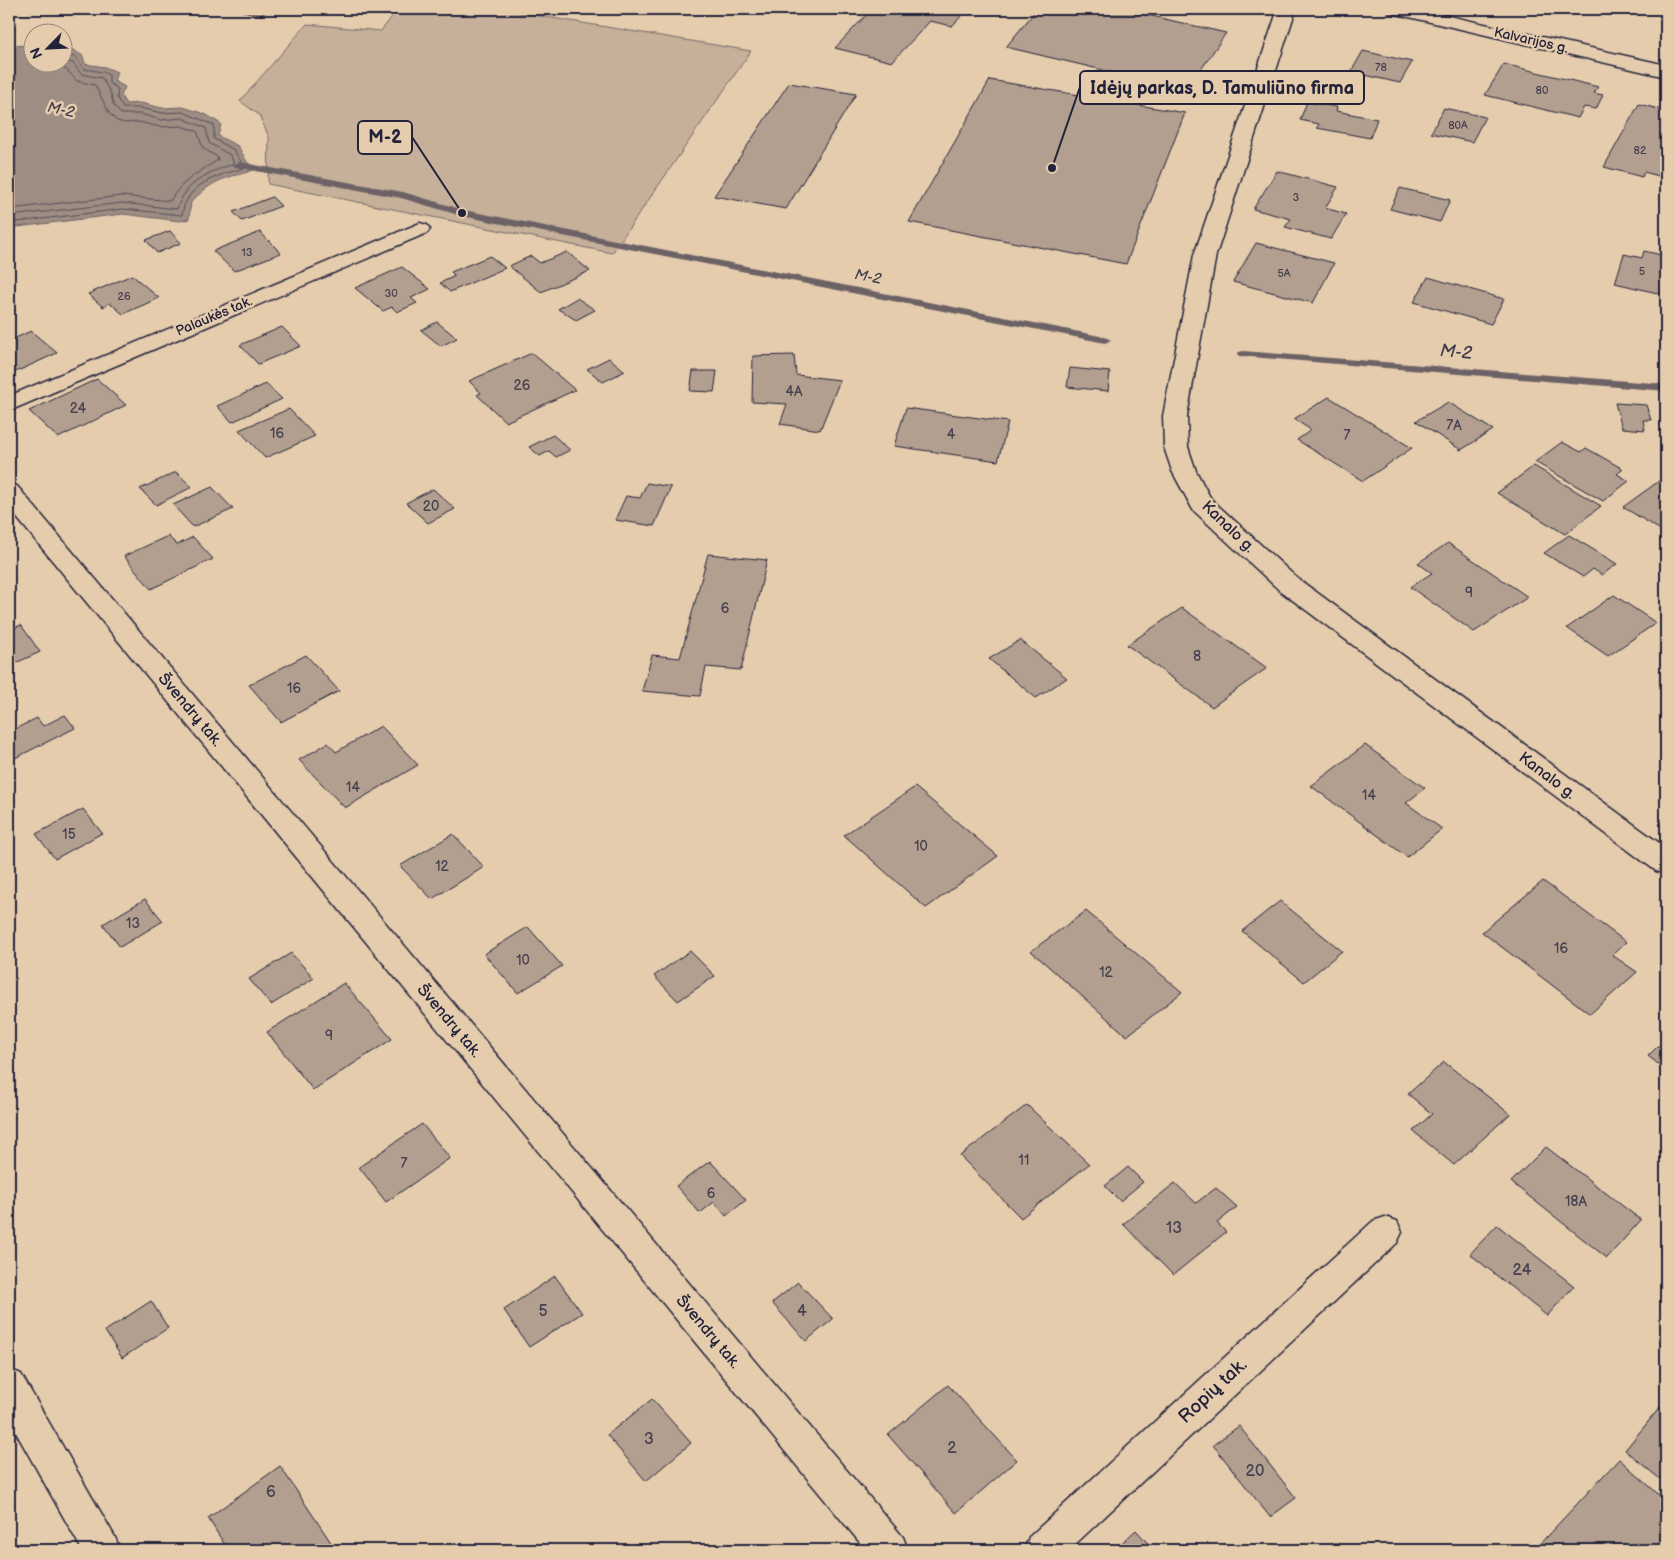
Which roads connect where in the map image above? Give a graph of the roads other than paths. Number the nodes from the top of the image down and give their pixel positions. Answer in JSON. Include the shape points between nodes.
{"nodes":[{"id":1,"x":1287,"y":9,"type":"edge"},
{"id":2,"x":1396,"y":9,"type":"edge"},
{"id":3,"x":1666,"y":71,"type":"edge"},
{"id":4,"x":420,"y":229,"type":"dead end"},
{"id":5,"x":9,"y":404,"type":"edge"},
{"id":6,"x":9,"y":492,"type":"edge"},
{"id":7,"x":1666,"y":862,"type":"edge"},
{"id":8,"x":1385,"y":1232,"type":"dead end"},
{"id":9,"x":9,"y":1386,"type":"edge"},
{"id":10,"x":102,"y":1550,"type":"edge"},
{"id":11,"x":890,"y":1550,"type":"edge"},
{"id":12,"x":1042,"y":1550,"type":"edge"}],
"edges":[{"from":1,"to":7,"type":"street","name":"Kanalo g.","via":[[1205,255],[1175,416],[1176,447],[1184,471],[1202,504],[1288,584]]},
{"from":2,"to":3,"type":"street","name":"Kalvarijos g."},
{"from":4,"to":5,"type":"street","name":"Palaukės tak."},
{"from":6,"to":11,"type":"street","name":"Švendrų tak."},
{"from":8,"to":12,"type":"street","name":"Ropių tak."},
{"from":9,"to":10,"type":"street"}]}
